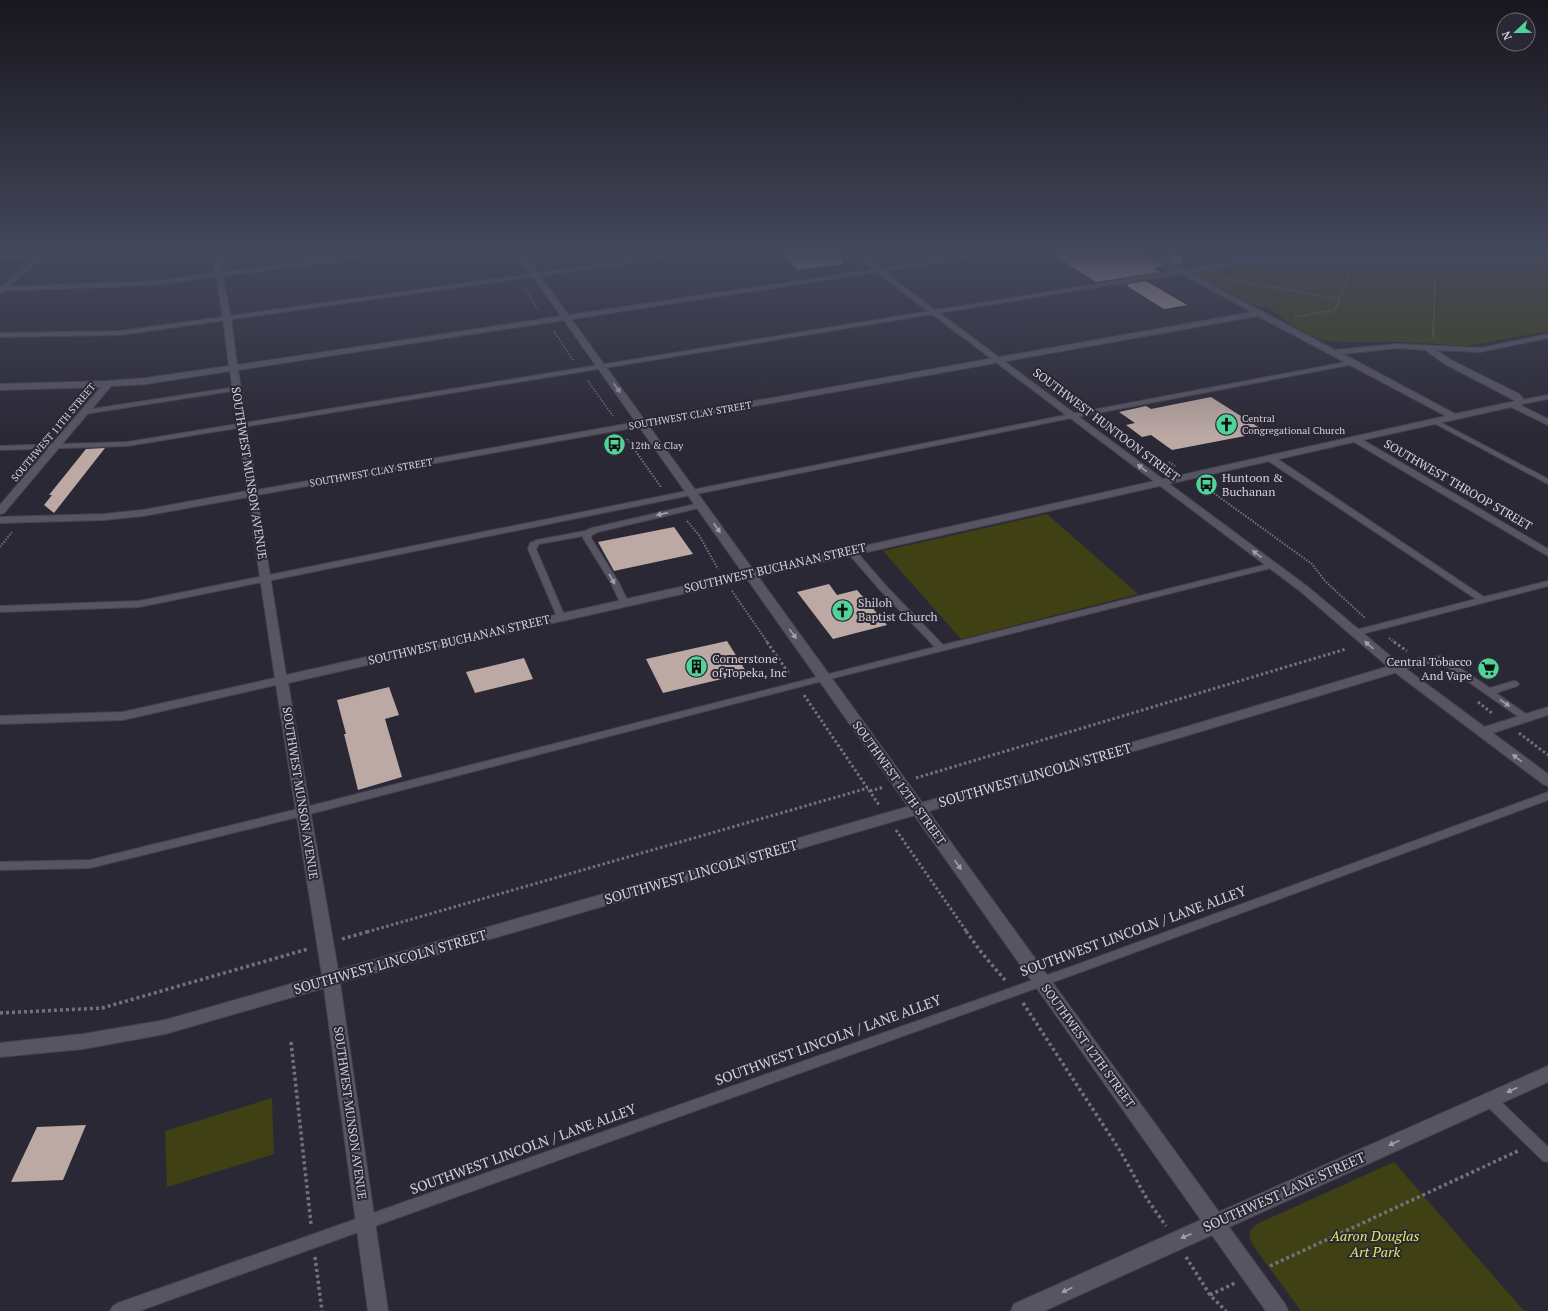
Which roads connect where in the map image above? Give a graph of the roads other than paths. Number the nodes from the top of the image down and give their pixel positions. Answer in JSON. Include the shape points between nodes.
{"nodes":[{"id":1,"x":248,"y":315,"type":"edge"},
{"id":2,"x":564,"y":315,"type":"edge"},
{"id":3,"x":585,"y":315,"type":"edge"},
{"id":4,"x":913,"y":315,"type":"edge"},
{"id":5,"x":936,"y":315,"type":"edge"},
{"id":6,"x":1248,"y":315,"type":"edge"},
{"id":7,"x":1264,"y":315,"type":"edge"},
{"id":8,"x":227,"y":318,"type":"junction"},
{"id":9,"x":566,"y":318,"type":"junction"},
{"id":10,"x":0,"y":335,"type":"edge"},
{"id":11,"x":1548,"y":336,"type":"edge"},
{"id":12,"x":1430,"y":345,"type":"junction"},
{"id":13,"x":1334,"y":353,"type":"junction"},
{"id":14,"x":997,"y":360,"type":"junction"},
{"id":15,"x":1352,"y":363,"type":"junction"},
{"id":16,"x":601,"y":366,"type":"junction"},
{"id":17,"x":234,"y":367,"type":"junction"},
{"id":18,"x":108,"y":384,"type":"junction"},
{"id":19,"x":0,"y":387,"type":"edge"},
{"id":20,"x":236,"y":389,"type":"junction"},
{"id":21,"x":1548,"y":397,"type":"edge"},
{"id":22,"x":1518,"y":404,"type":"junction"},
{"id":23,"x":85,"y":412,"type":"junction"},
{"id":24,"x":1071,"y":416,"type":"junction"},
{"id":25,"x":1456,"y":418,"type":"junction"},
{"id":26,"x":1436,"y":422,"type":"junction"},
{"id":27,"x":1548,"y":422,"type":"edge"},
{"id":28,"x":642,"y":423,"type":"junction"},
{"id":29,"x":243,"y":425,"type":"junction"},
{"id":30,"x":1355,"y":439,"type":"junction"},
{"id":31,"x":55,"y":447,"type":"junction"},
{"id":32,"x":0,"y":448,"type":"edge"},
{"id":33,"x":1270,"y":458,"type":"junction"},
{"id":34,"x":1160,"y":482,"type":"junction"},
{"id":35,"x":1548,"y":482,"type":"edge"},
{"id":36,"x":691,"y":492,"type":"junction"},
{"id":37,"x":252,"y":494,"type":"junction"},
{"id":38,"x":700,"y":505,"type":"junction"},
{"id":39,"x":0,"y":511,"type":"edge"},
{"id":40,"x":0,"y":520,"type":"edge"},
{"id":41,"x":589,"y":533,"type":"junction"},
{"id":42,"x":851,"y":551,"type":"junction"},
{"id":43,"x":1548,"y":553,"type":"edge"},
{"id":44,"x":1272,"y":565,"type":"junction"},
{"id":45,"x":750,"y":574,"type":"junction"},
{"id":46,"x":266,"y":577,"type":"junction"},
{"id":47,"x":1548,"y":583,"type":"edge"},
{"id":48,"x":1483,"y":600,"type":"junction"},
{"id":49,"x":624,"y":602,"type":"junction"},
{"id":50,"x":0,"y":609,"type":"edge"},
{"id":51,"x":561,"y":617,"type":"junction"},
{"id":52,"x":1356,"y":633,"type":"junction"},
{"id":53,"x":941,"y":648,"type":"junction"},
{"id":54,"x":1397,"y":668,"type":"junction"},
{"id":55,"x":824,"y":678,"type":"junction"},
{"id":56,"x":281,"y":680,"type":"junction"},
{"id":57,"x":1514,"y":684,"type":"dead end"},
{"id":58,"x":1489,"y":692,"type":"junction"},
{"id":59,"x":1548,"y":711,"type":"edge"},
{"id":60,"x":1526,"y":718,"type":"junction"},
{"id":61,"x":0,"y":720,"type":"edge"},
{"id":62,"x":1483,"y":732,"type":"junction"},
{"id":63,"x":1548,"y":781,"type":"edge"},
{"id":64,"x":1548,"y":796,"type":"edge"},
{"id":65,"x":918,"y":809,"type":"junction"},
{"id":66,"x":302,"y":812,"type":"junction"},
{"id":67,"x":0,"y":866,"type":"edge"},
{"id":68,"x":331,"y":978,"type":"junction"},
{"id":69,"x":1042,"y":981,"type":"junction"},
{"id":70,"x":0,"y":1050,"type":"edge"},
{"id":71,"x":1548,"y":1074,"type":"edge"},
{"id":72,"x":1490,"y":1100,"type":"junction"},
{"id":73,"x":1548,"y":1156,"type":"edge"},
{"id":74,"x":365,"y":1222,"type":"junction"},
{"id":75,"x":1215,"y":1223,"type":"junction"},
{"id":76,"x":118,"y":1311,"type":"edge"},
{"id":77,"x":378,"y":1311,"type":"edge"},
{"id":78,"x":1021,"y":1311,"type":"edge"},
{"id":79,"x":1278,"y":1311,"type":"edge"}],
"edges":[{"from":1,"to":8,"type":"lane"},
{"from":2,"to":9,"type":"street","name":"SOUTHWEST 12TH STREET"},
{"from":3,"to":9,"type":"street"},
{"from":4,"to":16,"type":"lane"},
{"from":5,"to":14,"type":"street","name":"SOUTHWEST HUNTOON STREET"},
{"from":6,"to":14,"type":"street","name":"SOUTHWEST CLAY STREET"},
{"from":7,"to":13,"type":"street"},
{"from":8,"to":10,"type":"lane","via":[[120,333]]},
{"from":8,"to":17,"type":"street","name":"SOUTHWEST MUNSON AVENUE"},
{"from":9,"to":16,"type":"street","name":"SOUTHWEST 12TH STREET"},
{"from":9,"to":17,"type":"street"},
{"from":11,"to":12,"type":"street","via":[[1480,350]]},
{"from":12,"to":13,"type":"street"},
{"from":12,"to":22,"type":"street","via":[[1448,362],[1516,396]]},
{"from":13,"to":15,"type":"street"},
{"from":14,"to":24,"type":"street","name":"SOUTHWEST HUNTOON STREET"},
{"from":14,"to":28,"type":"street","name":"SOUTHWEST CLAY STREET"},
{"from":15,"to":24,"type":"lane"},
{"from":15,"to":25,"type":"street"},
{"from":16,"to":28,"type":"street","name":"SOUTHWEST 12TH STREET","one_way":true},
{"from":16,"to":29,"type":"lane"},
{"from":17,"to":18,"type":"street","via":[[146,381]]},
{"from":17,"to":20,"type":"street","name":"SOUTHWEST MUNSON AVENUE"},
{"from":18,"to":19,"type":"street"},
{"from":18,"to":23,"type":"street","name":"SOUTHWEST 11TH STREET"},
{"from":20,"to":23,"type":"lane"},
{"from":20,"to":29,"type":"street","name":"SOUTHWEST MUNSON AVENUE"},
{"from":21,"to":22,"type":"lane","name":"SOUTHWEST BUCHANAN STREET"},
{"from":22,"to":25,"type":"street","name":"SOUTHWEST BUCHANAN STREET"},
{"from":22,"to":27,"type":"street"},
{"from":23,"to":31,"type":"street","name":"SOUTHWEST 11TH STREET"},
{"from":34,"to":24,"type":"street","name":"SOUTHWEST HUNTOON STREET","one_way":true},
{"from":24,"to":36,"type":"lane"},
{"from":25,"to":26,"type":"street","name":"SOUTHWEST BUCHANAN STREET"},
{"from":26,"to":30,"type":"street","name":"SOUTHWEST BUCHANAN STREET"},
{"from":26,"to":35,"type":"lane"},
{"from":28,"to":36,"type":"street","name":"SOUTHWEST 12TH STREET"},
{"from":28,"to":37,"type":"street","name":"SOUTHWEST CLAY STREET"},
{"from":29,"to":31,"type":"lane","via":[[127,444]]},
{"from":29,"to":37,"type":"street","name":"SOUTHWEST MUNSON AVENUE"},
{"from":30,"to":33,"type":"street","name":"SOUTHWEST BUCHANAN STREET"},
{"from":30,"to":43,"type":"street","name":"SOUTHWEST THROOP STREET"},
{"from":31,"to":32,"type":"lane"},
{"from":31,"to":39,"type":"street","name":"SOUTHWEST 11TH STREET"},
{"from":33,"to":34,"type":"street","name":"SOUTHWEST BUCHANAN STREET"},
{"from":33,"to":48,"type":"lane"},
{"from":34,"to":42,"type":"street","name":"SOUTHWEST BUCHANAN STREET"},
{"from":44,"to":34,"type":"street","name":"SOUTHWEST HUNTOON STREET","one_way":true},
{"from":36,"to":38,"type":"street","name":"SOUTHWEST 12TH STREET"},
{"from":36,"to":46,"type":"lane"},
{"from":37,"to":40,"type":"street","name":"SOUTHWEST CLAY STREET","via":[[126,515]]},
{"from":37,"to":46,"type":"street","name":"SOUTHWEST MUNSON AVENUE"},
{"from":38,"to":41,"type":"lane","one_way":true},
{"from":38,"to":45,"type":"street","name":"SOUTHWEST 12TH STREET","one_way":true},
{"from":41,"to":49,"type":"lane","one_way":true,"via":[[587,538]]},
{"from":41,"to":51,"type":"lane","via":[[532,545]]},
{"from":42,"to":45,"type":"street","name":"SOUTHWEST BUCHANAN STREET"},
{"from":42,"to":53,"type":"lane"},
{"from":44,"to":52,"type":"street","name":"SOUTHWEST HUNTOON STREET"},
{"from":44,"to":53,"type":"lane"},
{"from":45,"to":49,"type":"street","name":"SOUTHWEST BUCHANAN STREET"},
{"from":45,"to":55,"type":"street","name":"SOUTHWEST 12TH STREET","one_way":true},
{"from":46,"to":50,"type":"lane","via":[[140,604]]},
{"from":46,"to":56,"type":"street","name":"SOUTHWEST MUNSON AVENUE"},
{"from":47,"to":48,"type":"lane"},
{"from":48,"to":52,"type":"lane"},
{"from":49,"to":51,"type":"street","name":"SOUTHWEST BUCHANAN STREET"},
{"from":51,"to":56,"type":"street","name":"SOUTHWEST BUCHANAN STREET"},
{"from":54,"to":52,"type":"street","name":"SOUTHWEST HUNTOON STREET","one_way":true},
{"from":53,"to":55,"type":"lane"},
{"from":54,"to":58,"type":"lane","via":[[1421,661],[1442,659]]},
{"from":54,"to":62,"type":"street","name":"SOUTHWEST HUNTOON STREET"},
{"from":54,"to":65,"type":"street","name":"SOUTHWEST LINCOLN STREET"},
{"from":55,"to":65,"type":"street","name":"SOUTHWEST 12TH STREET"},
{"from":55,"to":66,"type":"lane"},
{"from":56,"to":61,"type":"street","name":"SOUTHWEST BUCHANAN STREET","via":[[123,716]]},
{"from":56,"to":66,"type":"street","name":"SOUTHWEST MUNSON AVENUE"},
{"from":57,"to":58,"type":"lane"},
{"from":58,"to":60,"type":"lane","one_way":true},
{"from":59,"to":60,"type":"street"},
{"from":60,"to":62,"type":"street"},
{"from":63,"to":62,"type":"street","name":"SOUTHWEST HUNTOON STREET","one_way":true},
{"from":64,"to":69,"type":"lane","name":"SOUTHWEST LINCOLN / LANE ALLEY"},
{"from":65,"to":68,"type":"street","name":"SOUTHWEST LINCOLN STREET"},
{"from":65,"to":69,"type":"street","name":"SOUTHWEST 12TH STREET","one_way":true},
{"from":66,"to":67,"type":"lane","via":[[90,864]]},
{"from":66,"to":68,"type":"street","name":"SOUTHWEST MUNSON AVENUE"},
{"from":68,"to":70,"type":"street","name":"SOUTHWEST LINCOLN STREET","via":[[165,1027],[51,1047]]},
{"from":68,"to":74,"type":"street","name":"SOUTHWEST MUNSON AVENUE"},
{"from":69,"to":74,"type":"lane","name":"SOUTHWEST LINCOLN / LANE ALLEY"},
{"from":69,"to":75,"type":"street","name":"SOUTHWEST 12TH STREET"},
{"from":71,"to":72,"type":"street","name":"SOUTHWEST LANE STREET","one_way":true},
{"from":72,"to":73,"type":"lane"},
{"from":72,"to":75,"type":"street","name":"SOUTHWEST LANE STREET","one_way":true},
{"from":74,"to":76,"type":"lane","name":"SOUTHWEST LINCOLN / LANE ALLEY"},
{"from":74,"to":77,"type":"street","name":"SOUTHWEST MUNSON AVENUE"},
{"from":75,"to":78,"type":"street","name":"SOUTHWEST LANE STREET","one_way":true},
{"from":75,"to":79,"type":"street","name":"SOUTHWEST 12TH STREET"}]}
